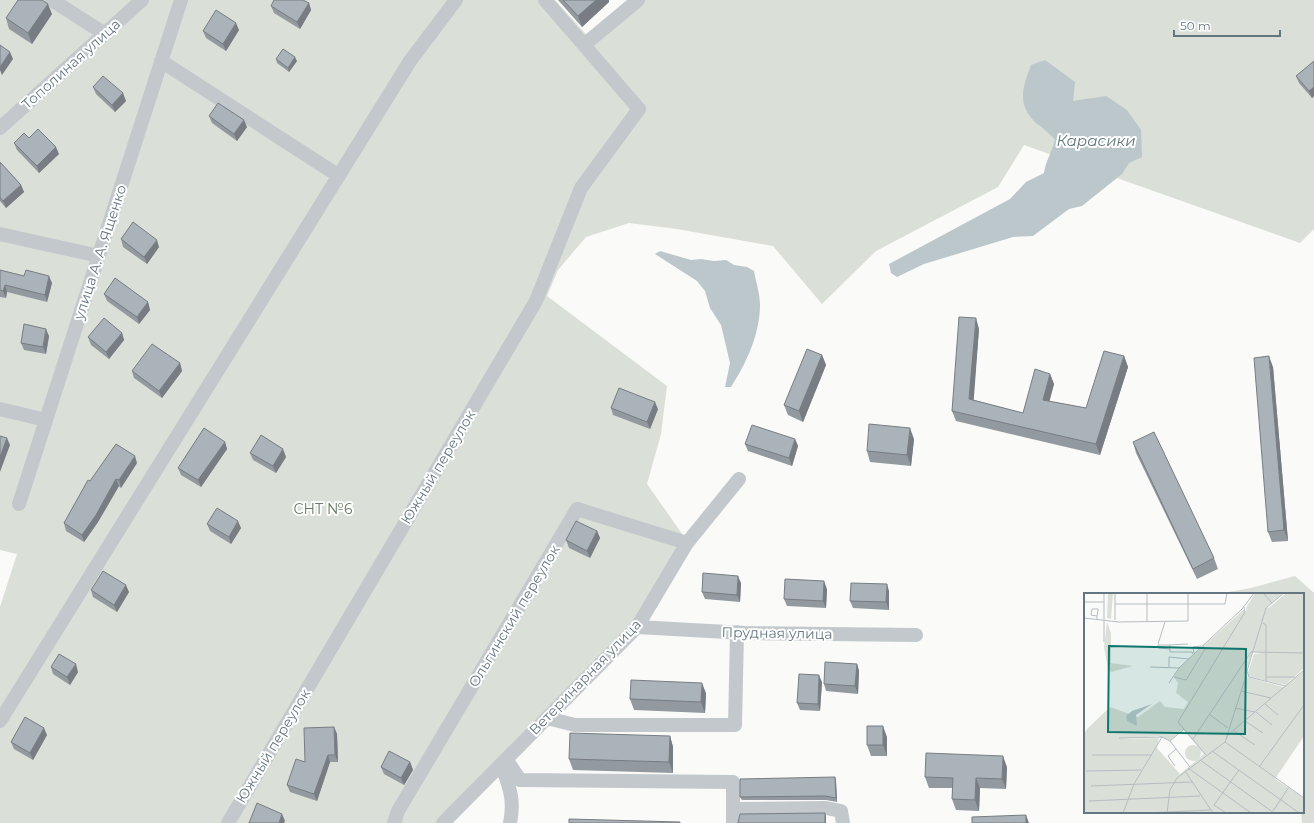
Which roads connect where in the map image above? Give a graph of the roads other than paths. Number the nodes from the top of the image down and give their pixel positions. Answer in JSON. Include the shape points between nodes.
{"nodes":[{"id":1,"x":52,"y":0,"type":"edge"},
{"id":2,"x":142,"y":0,"type":"edge"},
{"id":3,"x":181,"y":0,"type":"edge"},
{"id":4,"x":456,"y":0,"type":"edge"},
{"id":5,"x":545,"y":0,"type":"edge"},
{"id":6,"x":638,"y":0,"type":"edge"},
{"id":7,"x":105,"y":34,"type":"junction"},
{"id":8,"x":584,"y":45,"type":"junction"},
{"id":9,"x":161,"y":61,"type":"junction"},
{"id":10,"x":0,"y":128,"type":"edge"},
{"id":11,"x":339,"y":176,"type":"junction"},
{"id":12,"x":0,"y":234,"type":"edge"},
{"id":13,"x":99,"y":256,"type":"junction"},
{"id":14,"x":0,"y":409,"type":"edge"},
{"id":15,"x":46,"y":420,"type":"junction"},
{"id":16,"x":738,"y":479,"type":"dead end"},
{"id":17,"x":19,"y":504,"type":"dead end"},
{"id":18,"x":687,"y":543,"type":"junction"},
{"id":19,"x":637,"y":627,"type":"junction"},
{"id":20,"x":737,"y":632,"type":"junction"},
{"id":21,"x":916,"y":635,"type":"dead end"},
{"id":22,"x":547,"y":718,"type":"junction"},
{"id":23,"x":0,"y":722,"type":"edge"},
{"id":24,"x":504,"y":761,"type":"junction"},
{"id":25,"x":733,"y":816,"type":"edge"},
{"id":26,"x":228,"y":823,"type":"edge"},
{"id":27,"x":394,"y":823,"type":"edge"},
{"id":28,"x":443,"y":823,"type":"edge"},
{"id":29,"x":510,"y":823,"type":"edge"},
{"id":30,"x":843,"y":823,"type":"edge"}],
"edges":[{"from":1,"to":7,"type":"street"},
{"from":2,"to":7,"type":"street","name":"Тополиная улица"},
{"from":3,"to":9,"type":"street","name":"улица А. А. Ященко"},
{"from":4,"to":11,"type":"street","via":[[410,61]]},
{"from":5,"to":8,"type":"street"},
{"from":6,"to":8,"type":"street"},
{"from":7,"to":10,"type":"street","name":"Тополиная улица"},
{"from":8,"to":26,"type":"street","name":"Южный переулок","via":[[639,109],[582,188],[536,301]]},
{"from":9,"to":11,"type":"street"},
{"from":9,"to":13,"type":"street","name":"улица А. А. Ященко"},
{"from":11,"to":23,"type":"street"},
{"from":12,"to":13,"type":"street"},
{"from":13,"to":15,"type":"street","name":"улица А. А. Ященко"},
{"from":14,"to":15,"type":"street"},
{"from":15,"to":17,"type":"street","name":"улица А. А. Ященко"},
{"from":16,"to":18,"type":"street","name":"Ветеринарная улица"},
{"from":18,"to":19,"type":"street","name":"Ветеринарная улица"},
{"from":18,"to":27,"type":"street","name":"Ольгинский переулок","via":[[577,509],[398,811]]},
{"from":19,"to":20,"type":"street","name":"Прудная улица"},
{"from":19,"to":22,"type":"street","name":"Ветеринарная улица"},
{"from":20,"to":21,"type":"street","name":"Прудная улица"},
{"from":20,"to":22,"type":"street","via":[[735,725],[575,725]]},
{"from":22,"to":24,"type":"street","name":"Ветеринарная улица"},
{"from":24,"to":25,"type":"street","via":[[520,780],[733,782]]},
{"from":24,"to":28,"type":"street","name":"Ветеринарная улица"},
{"from":24,"to":29,"type":"street","via":[[512,793]]},
{"from":25,"to":30,"type":"street","via":[[826,808],[841,811]]}]}
